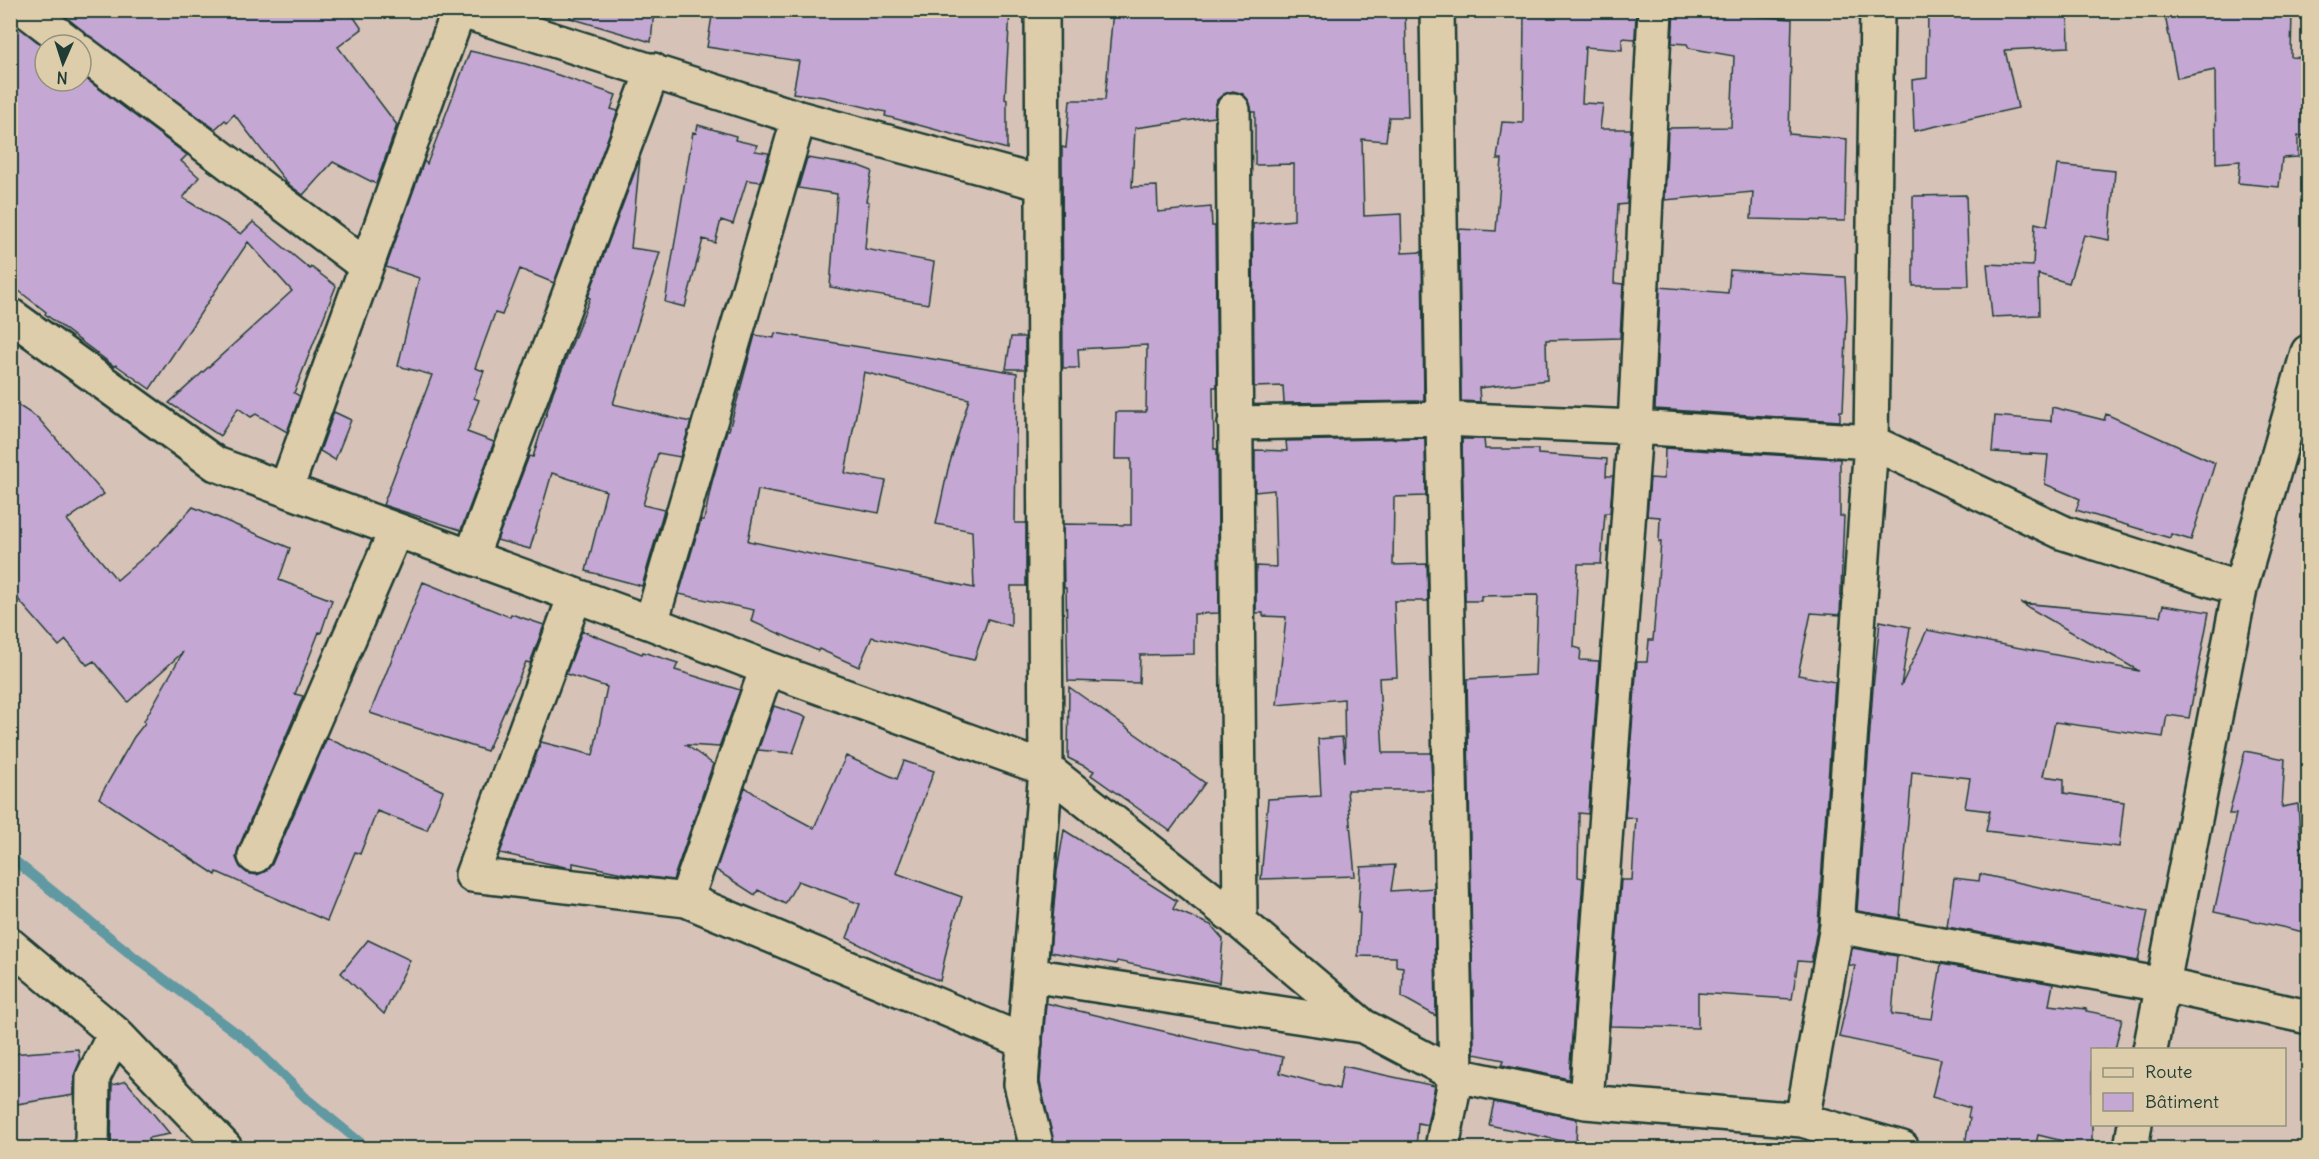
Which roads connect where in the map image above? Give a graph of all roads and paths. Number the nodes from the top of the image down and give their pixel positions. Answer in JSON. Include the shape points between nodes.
{"nodes":[{"id":1,"x":26,"y":10,"type":"edge"},
{"id":2,"x":459,"y":10,"type":"edge"},
{"id":3,"x":1042,"y":10,"type":"edge"},
{"id":4,"x":1437,"y":10,"type":"edge"},
{"id":5,"x":1655,"y":10,"type":"edge"},
{"id":6,"x":1877,"y":10,"type":"edge"},
{"id":7,"x":56,"y":33,"type":"edge"},
{"id":8,"x":93,"y":61,"type":"edge"},
{"id":9,"x":653,"y":70,"type":"junction"},
{"id":10,"x":1233,"y":110,"type":"dead end"},
{"id":11,"x":799,"y":118,"type":"junction"},
{"id":12,"x":1043,"y":184,"type":"junction"},
{"id":13,"x":366,"y":266,"type":"junction"},
{"id":14,"x":10,"y":315,"type":"edge"},
{"id":15,"x":2308,"y":352,"type":"edge"},
{"id":16,"x":1443,"y":419,"type":"junction"},
{"id":17,"x":1235,"y":423,"type":"junction"},
{"id":18,"x":1635,"y":427,"type":"junction"},
{"id":19,"x":1871,"y":442,"type":"junction"},
{"id":20,"x":286,"y":489,"type":"junction"},
{"id":21,"x":396,"y":530,"type":"junction"},
{"id":22,"x":471,"y":557,"type":"junction"},
{"id":23,"x":2240,"y":589,"type":"junction"},
{"id":24,"x":575,"y":596,"type":"junction"},
{"id":25,"x":651,"y":623,"type":"junction"},
{"id":26,"x":767,"y":668,"type":"junction"},
{"id":27,"x":1046,"y":769,"type":"junction"},
{"id":28,"x":255,"y":856,"type":"dead end"},
{"id":29,"x":686,"y":900,"type":"junction"},
{"id":30,"x":1240,"y":922,"type":"junction"},
{"id":31,"x":1837,"y":926,"type":"junction"},
{"id":32,"x":10,"y":945,"type":"edge"},
{"id":33,"x":1030,"y":975,"type":"junction"},
{"id":34,"x":2163,"y":985,"type":"junction"},
{"id":35,"x":2308,"y":1017,"type":"edge"},
{"id":36,"x":1363,"y":1026,"type":"junction"},
{"id":37,"x":115,"y":1033,"type":"junction"},
{"id":38,"x":1025,"y":1042,"type":"junction"},
{"id":39,"x":2150,"y":1048,"type":"edge"},
{"id":40,"x":1456,"y":1075,"type":"junction"},
{"id":41,"x":1586,"y":1102,"type":"junction"},
{"id":42,"x":1802,"y":1120,"type":"junction"},
{"id":43,"x":2135,"y":1126,"type":"edge"},
{"id":44,"x":92,"y":1149,"type":"edge"},
{"id":45,"x":225,"y":1149,"type":"edge"},
{"id":46,"x":1037,"y":1149,"type":"edge"},
{"id":47,"x":1442,"y":1149,"type":"edge"},
{"id":48,"x":1902,"y":1149,"type":"edge"},
{"id":49,"x":2131,"y":1149,"type":"edge"}],
"edges":[{"from":1,"to":7,"type":"street"},
{"from":2,"to":9,"type":"street"},
{"from":2,"to":13,"type":"street"},
{"from":3,"to":12,"type":"street"},
{"from":4,"to":16,"type":"street"},
{"from":5,"to":18,"type":"street"},
{"from":6,"to":19,"type":"street"},
{"from":8,"to":13,"type":"street"},
{"from":9,"to":11,"type":"street"},
{"from":9,"to":22,"type":"street"},
{"from":10,"to":17,"type":"street"},
{"from":11,"to":12,"type":"street"},
{"from":11,"to":25,"type":"street"},
{"from":12,"to":27,"type":"street"},
{"from":13,"to":20,"type":"street"},
{"from":14,"to":20,"type":"street","via":[[216,464]]},
{"from":15,"to":23,"type":"street"},
{"from":16,"to":17,"type":"street"},
{"from":16,"to":18,"type":"street"},
{"from":16,"to":40,"type":"street"},
{"from":17,"to":30,"type":"street"},
{"from":18,"to":19,"type":"street"},
{"from":18,"to":41,"type":"street"},
{"from":19,"to":23,"type":"street","via":[[2064,533]]},
{"from":19,"to":31,"type":"street"},
{"from":20,"to":21,"type":"street"},
{"from":21,"to":22,"type":"street"},
{"from":21,"to":28,"type":"street"},
{"from":22,"to":24,"type":"street"},
{"from":23,"to":34,"type":"street"},
{"from":24,"to":25,"type":"street"},
{"from":24,"to":29,"type":"street","via":[[472,875]]},
{"from":25,"to":26,"type":"street"},
{"from":26,"to":27,"type":"street"},
{"from":26,"to":29,"type":"street"},
{"from":27,"to":30,"type":"street"},
{"from":27,"to":33,"type":"street"},
{"from":29,"to":38,"type":"street"},
{"from":30,"to":36,"type":"street"},
{"from":31,"to":34,"type":"street"},
{"from":31,"to":42,"type":"street"},
{"from":32,"to":37,"type":"street"},
{"from":33,"to":36,"type":"street"},
{"from":33,"to":38,"type":"street"},
{"from":34,"to":35,"type":"street"},
{"from":34,"to":39,"type":"street"},
{"from":36,"to":40,"type":"street"},
{"from":37,"to":44,"type":"street","via":[[93,1077]]},
{"from":37,"to":45,"type":"street"},
{"from":38,"to":46,"type":"street","via":[[1021,1084]]},
{"from":40,"to":41,"type":"street"},
{"from":40,"to":47,"type":"street"},
{"from":41,"to":42,"type":"street"},
{"from":42,"to":48,"type":"street"},
{"from":43,"to":49,"type":"street"}]}
